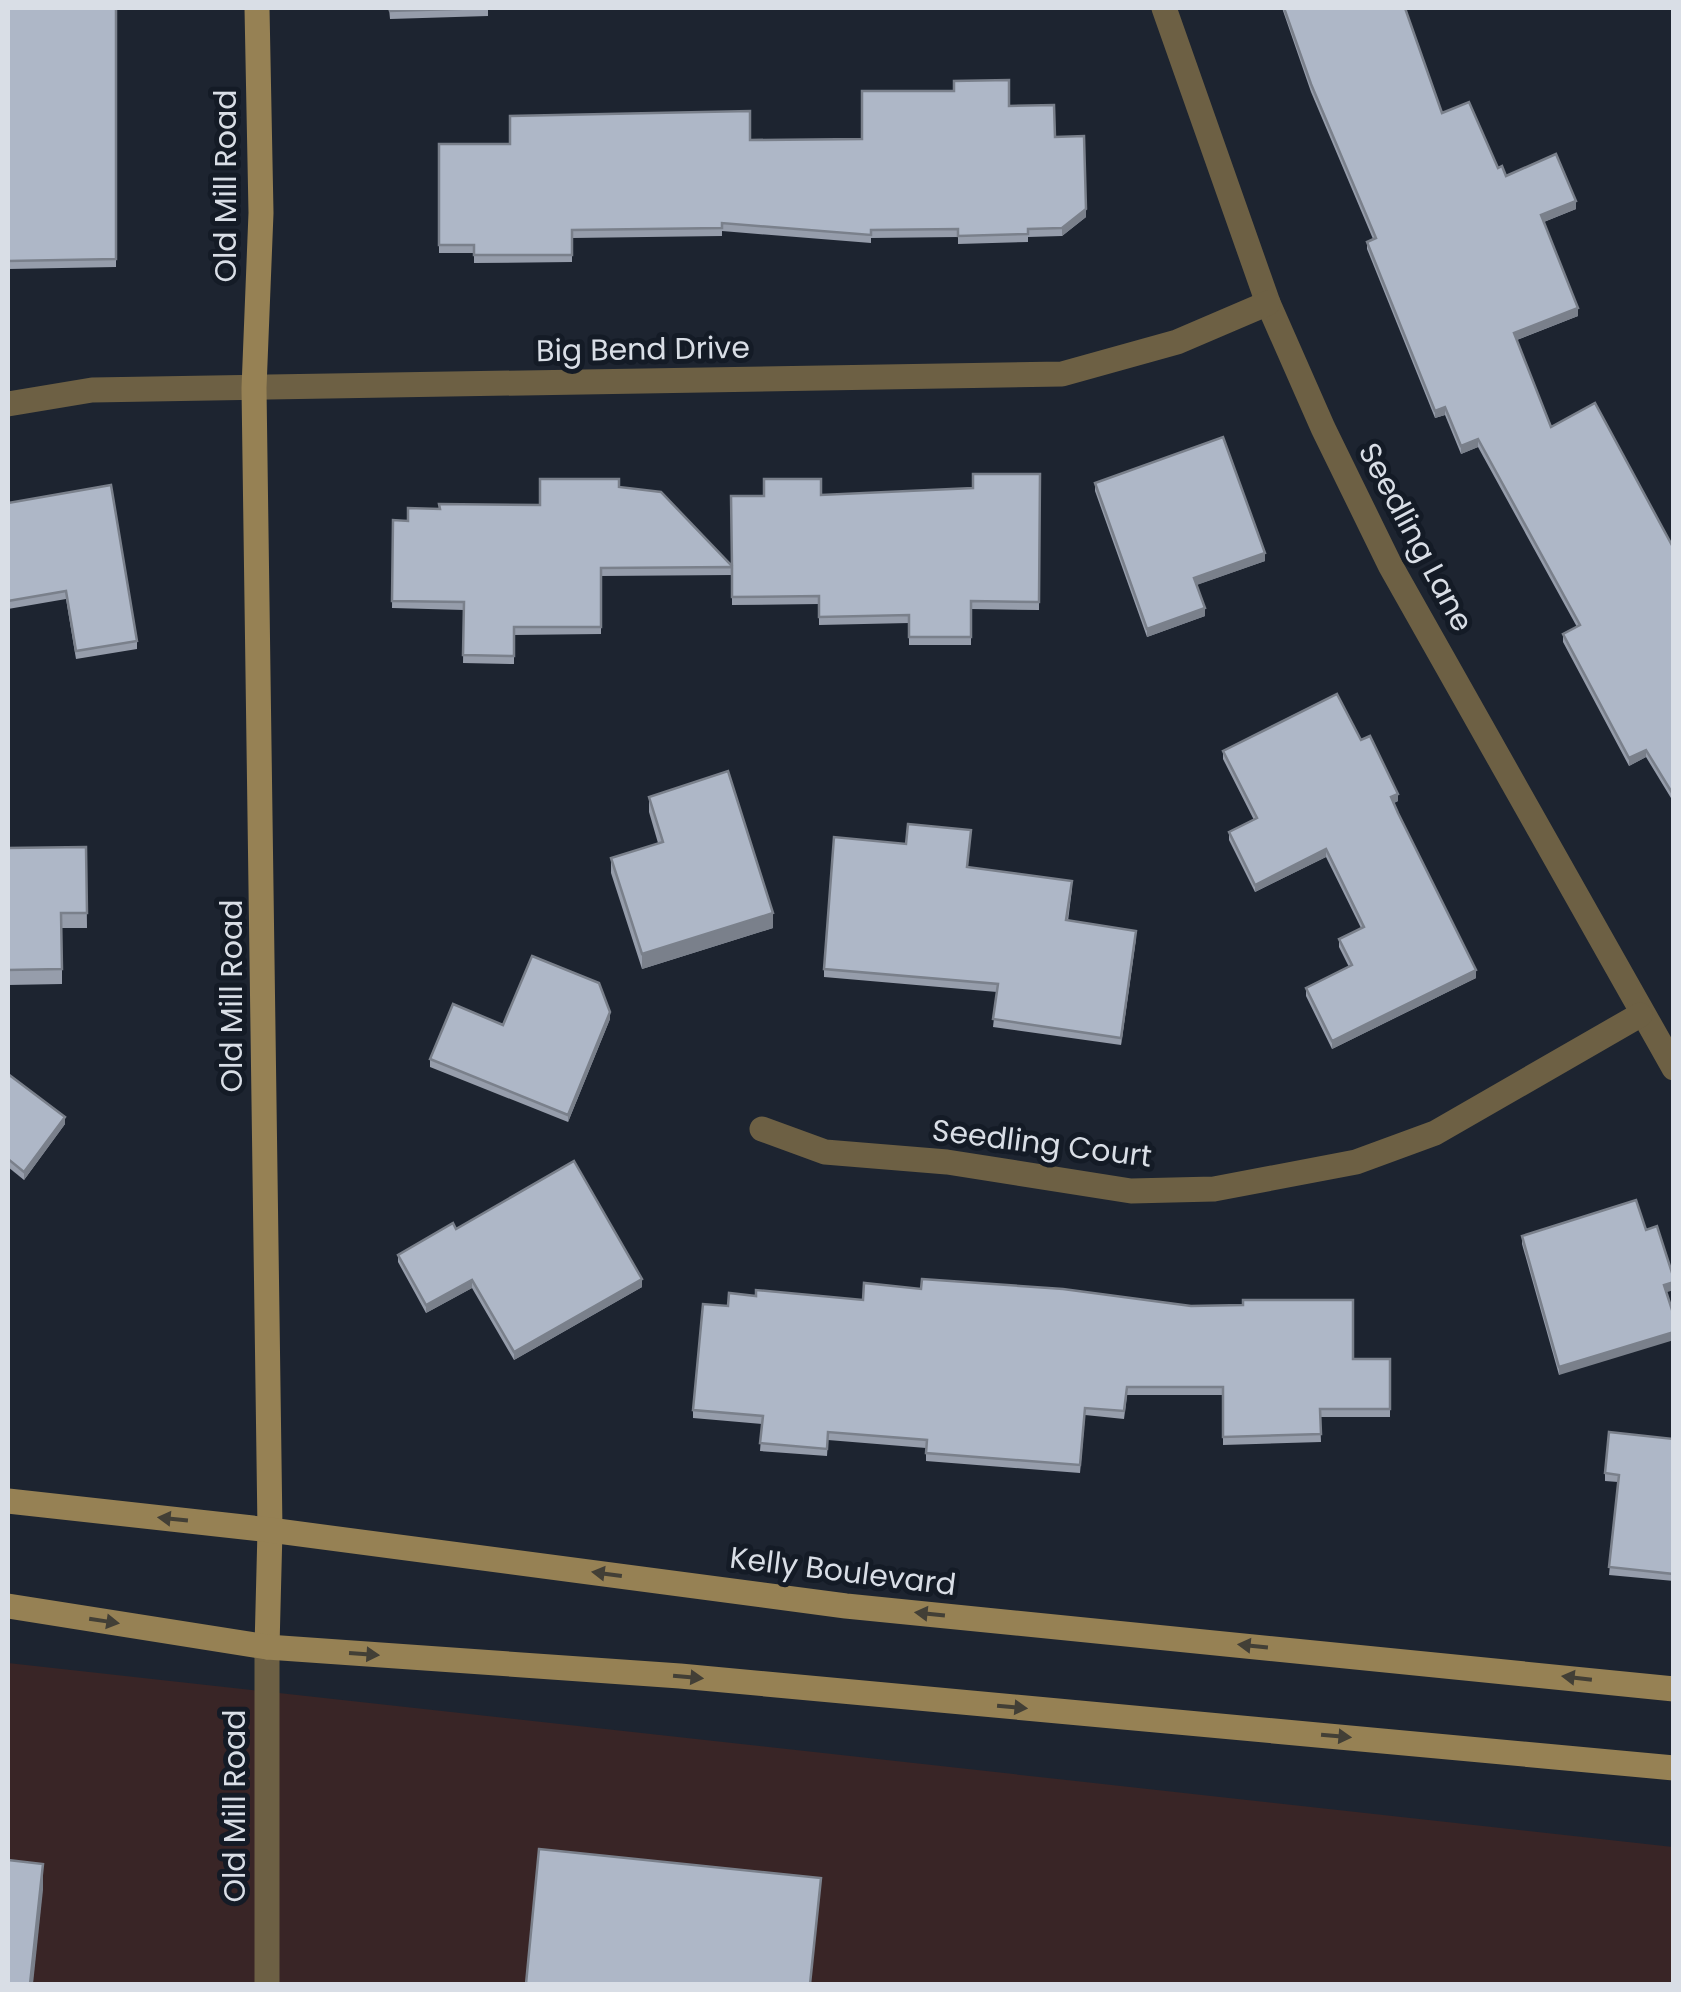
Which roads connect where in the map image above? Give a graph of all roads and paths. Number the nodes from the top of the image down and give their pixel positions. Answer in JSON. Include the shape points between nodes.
{"nodes":[{"id":1,"x":257,"y":8,"type":"edge"},
{"id":2,"x":1164,"y":8,"type":"edge"},
{"id":3,"x":1268,"y":302,"type":"junction"},
{"id":4,"x":254,"y":388,"type":"junction"},
{"id":5,"x":8,"y":404,"type":"edge"},
{"id":6,"x":1640,"y":1015,"type":"junction"},
{"id":7,"x":1674,"y":1068,"type":"edge"},
{"id":8,"x":762,"y":1129,"type":"dead end"},
{"id":9,"x":8,"y":1501,"type":"edge"},
{"id":10,"x":270,"y":1530,"type":"junction"},
{"id":11,"x":8,"y":1606,"type":"edge"},
{"id":12,"x":267,"y":1647,"type":"junction"},
{"id":13,"x":1674,"y":1689,"type":"edge"},
{"id":14,"x":1674,"y":1768,"type":"edge"},
{"id":15,"x":267,"y":1984,"type":"edge"}],
"edges":[{"from":1,"to":4,"type":"main road","name":"Old Mill Road","via":[[261,214]]},
{"from":2,"to":3,"type":"street","name":"Seedling Lane"},
{"from":3,"to":4,"type":"street","name":"Big Bend Drive","via":[[1178,342],[1062,374]]},
{"from":3,"to":6,"type":"street","name":"Seedling Lane","via":[[1390,565]]},
{"from":4,"to":5,"type":"street","name":"Big Bend Drive","via":[[92,390]]},
{"from":4,"to":10,"type":"main road","name":"Old Mill Road"},
{"from":6,"to":7,"type":"street","name":"Seedling Lane"},
{"from":6,"to":8,"type":"street","name":"Seedling Court","via":[[1435,1133],[1356,1162],[1214,1189],[1131,1190],[948,1162],[825,1152]]},
{"from":10,"to":9,"type":"main road","name":"Kelly Boulevard","one_way":true},
{"from":10,"to":12,"type":"main road","name":"Old Mill Road"},
{"from":13,"to":10,"type":"main road","name":"Kelly Boulevard","one_way":true,"via":[[846,1606]]},
{"from":11,"to":12,"type":"main road","one_way":true},
{"from":12,"to":14,"type":"main road","one_way":true,"via":[[680,1676]]},
{"from":12,"to":15,"type":"street","name":"Old Mill Road"}]}
